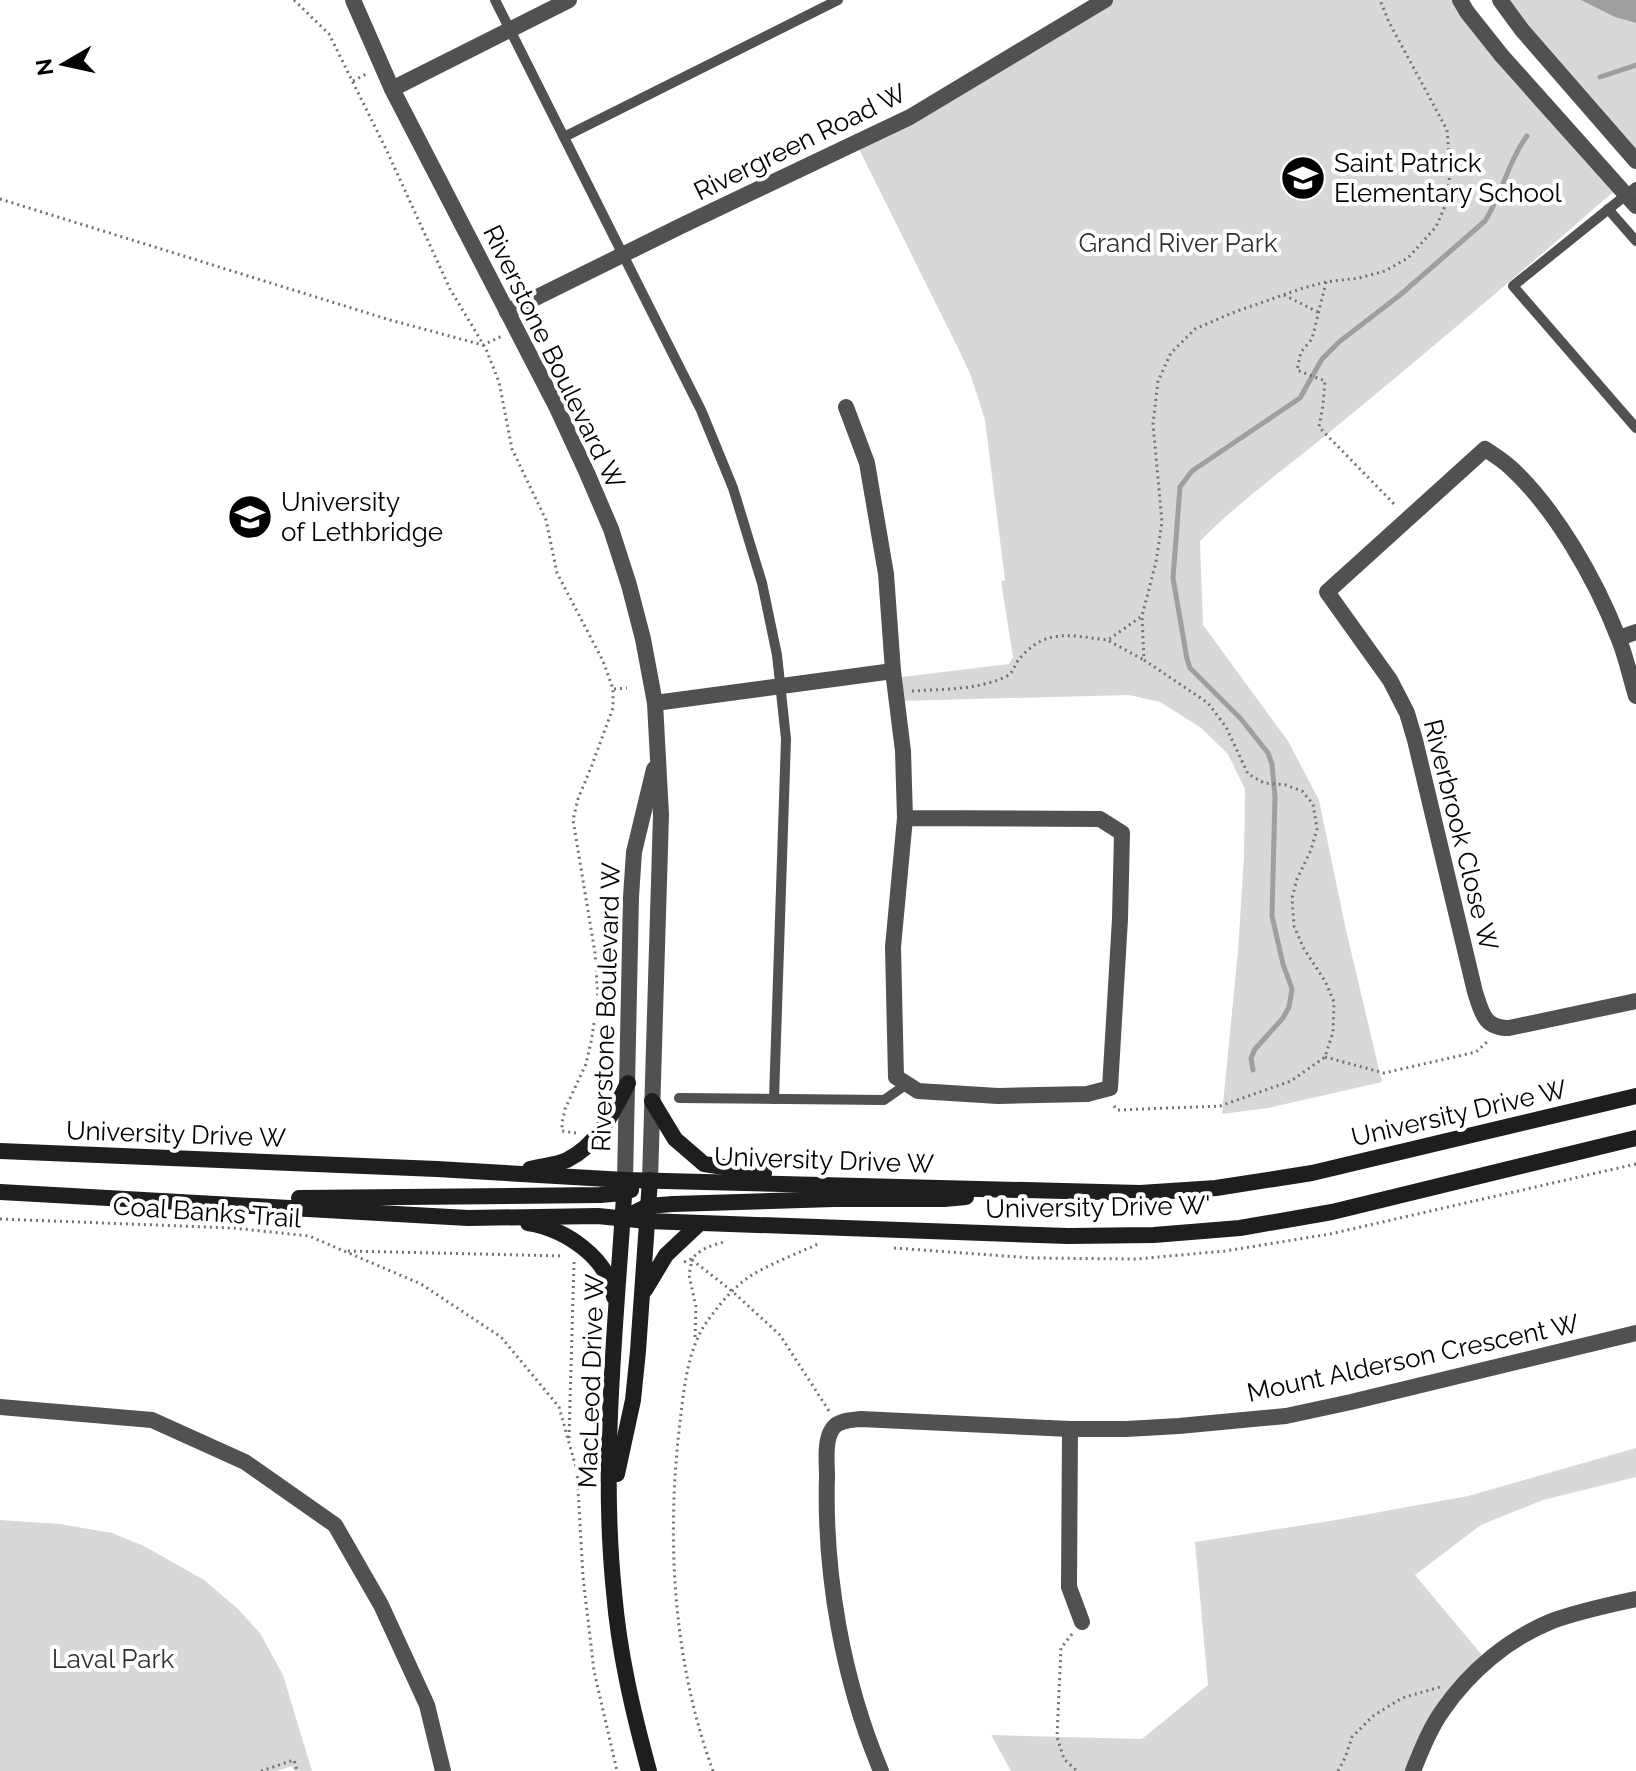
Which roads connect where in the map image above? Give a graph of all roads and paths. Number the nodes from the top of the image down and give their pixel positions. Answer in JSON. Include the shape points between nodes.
{"nodes":[{"id":1,"x":294,"y":0,"type":"edge"},
{"id":2,"x":353,"y":0,"type":"edge"},
{"id":3,"x":495,"y":0,"type":"edge"},
{"id":4,"x":569,"y":0,"type":"edge"},
{"id":5,"x":838,"y":0,"type":"edge"},
{"id":6,"x":1105,"y":0,"type":"edge"},
{"id":7,"x":1380,"y":0,"type":"edge"},
{"id":8,"x":1460,"y":0,"type":"edge"},
{"id":9,"x":1500,"y":0,"type":"edge"},
{"id":10,"x":510,"y":29,"type":"junction"},
{"id":11,"x":392,"y":89,"type":"junction"},
{"id":12,"x":564,"y":137,"type":"junction"},
{"id":13,"x":1636,"y":161,"type":"edge"},
{"id":14,"x":1633,"y":196,"type":"edge"},
{"id":15,"x":0,"y":199,"type":"edge"},
{"id":16,"x":1608,"y":209,"type":"junction"},
{"id":17,"x":1636,"y":241,"type":"edge"},
{"id":18,"x":623,"y":254,"type":"junction"},
{"id":19,"x":1326,"y":282,"type":"junction"},
{"id":20,"x":1283,"y":295,"type":"junction"},
{"id":21,"x":507,"y":312,"type":"junction"},
{"id":22,"x":1320,"y":313,"type":"junction"},
{"id":23,"x":483,"y":345,"type":"junction"},
{"id":24,"x":846,"y":407,"type":"dead end"},
{"id":25,"x":1636,"y":428,"type":"edge"},
{"id":26,"x":1407,"y":517,"type":"junction"},
{"id":27,"x":1142,"y":616,"type":"junction"},
{"id":28,"x":1636,"y":632,"type":"edge"},
{"id":29,"x":1619,"y":638,"type":"junction"},
{"id":30,"x":1108,"y":640,"type":"junction"},
{"id":31,"x":1144,"y":660,"type":"junction"},
{"id":32,"x":893,"y":671,"type":"junction"},
{"id":33,"x":780,"y":686,"type":"junction"},
{"id":34,"x":627,"y":688,"type":"dead end"},
{"id":35,"x":613,"y":689,"type":"junction"},
{"id":36,"x":896,"y":693,"type":"junction"},
{"id":37,"x":1636,"y":696,"type":"edge"},
{"id":38,"x":655,"y":703,"type":"junction"},
{"id":39,"x":658,"y":752,"type":"junction"},
{"id":40,"x":905,"y":818,"type":"junction"},
{"id":41,"x":1636,"y":1001,"type":"edge"},
{"id":42,"x":1498,"y":1028,"type":"junction"},
{"id":43,"x":1325,"y":1057,"type":"junction"},
{"id":44,"x":628,"y":1083,"type":"junction"},
{"id":45,"x":907,"y":1084,"type":"junction"},
{"id":46,"x":1102,"y":1090,"type":"junction"},
{"id":47,"x":1636,"y":1096,"type":"edge"},
{"id":48,"x":679,"y":1098,"type":"dead end"},
{"id":49,"x":774,"y":1099,"type":"junction"},
{"id":50,"x":652,"y":1101,"type":"junction"},
{"id":51,"x":583,"y":1134,"type":"dead end"},
{"id":52,"x":1636,"y":1136,"type":"edge"},
{"id":53,"x":0,"y":1151,"type":"edge"},
{"id":54,"x":507,"y":1174,"type":"junction"},
{"id":55,"x":650,"y":1180,"type":"junction"},
{"id":56,"x":625,"y":1186,"type":"junction"},
{"id":57,"x":881,"y":1186,"type":"junction"},
{"id":58,"x":1019,"y":1190,"type":"junction"},
{"id":59,"x":0,"y":1192,"type":"edge"},
{"id":60,"x":209,"y":1204,"type":"junction"},
{"id":61,"x":648,"y":1214,"type":"junction"},
{"id":62,"x":0,"y":1219,"type":"edge"},
{"id":63,"x":504,"y":1219,"type":"junction"},
{"id":64,"x":623,"y":1219,"type":"junction"},
{"id":65,"x":700,"y":1223,"type":"junction"},
{"id":66,"x":818,"y":1244,"type":"dead end"},
{"id":67,"x":344,"y":1251,"type":"junction"},
{"id":68,"x":732,"y":1291,"type":"junction"},
{"id":69,"x":642,"y":1295,"type":"junction"},
{"id":70,"x":616,"y":1314,"type":"junction"},
{"id":71,"x":1636,"y":1333,"type":"edge"},
{"id":72,"x":695,"y":1340,"type":"junction"},
{"id":73,"x":0,"y":1407,"type":"edge"},
{"id":74,"x":837,"y":1425,"type":"junction"},
{"id":75,"x":1070,"y":1429,"type":"junction"},
{"id":76,"x":569,"y":1441,"type":"junction"},
{"id":77,"x":610,"y":1503,"type":"junction"},
{"id":78,"x":1636,"y":1599,"type":"edge"},
{"id":79,"x":1082,"y":1622,"type":"joint"},
{"id":80,"x":1466,"y":1680,"type":"junction"},
{"id":81,"x":261,"y":1771,"type":"edge"},
{"id":82,"x":297,"y":1771,"type":"edge"},
{"id":83,"x":443,"y":1771,"type":"edge"},
{"id":84,"x":617,"y":1771,"type":"edge"},
{"id":85,"x":649,"y":1771,"type":"edge"},
{"id":86,"x":713,"y":1771,"type":"edge"},
{"id":87,"x":881,"y":1771,"type":"edge"},
{"id":88,"x":1077,"y":1771,"type":"edge"},
{"id":89,"x":1338,"y":1771,"type":"edge"},
{"id":90,"x":1413,"y":1771,"type":"edge"}],
"edges":[{"from":1,"to":23,"type":"path","via":[[329,34],[450,289]]},
{"from":2,"to":11,"type":"street","name":"Riverstone Boulevard W"},
{"from":3,"to":10,"type":"lane"},
{"from":4,"to":10,"type":"street"},
{"from":5,"to":12,"type":"lane"},
{"from":6,"to":18,"type":"street","name":"Rivergreen Road W","via":[[910,117]]},
{"from":7,"to":19,"type":"path","via":[[1447,130],[1448,199],[1436,227],[1408,258],[1385,271]]},
{"from":8,"to":14,"type":"street","via":[[1560,123]]},
{"from":9,"to":13,"type":"street"},
{"from":10,"to":11,"type":"street"},
{"from":10,"to":12,"type":"lane"},
{"from":11,"to":21,"type":"street","name":"Riverstone Boulevard W"},
{"from":12,"to":18,"type":"lane"},
{"from":14,"to":16,"type":"lane"},
{"from":15,"to":23,"type":"path"},
{"from":16,"to":17,"type":"lane"},
{"from":16,"to":25,"type":"lane","via":[[1513,286]]},
{"from":18,"to":21,"type":"street","name":"Rivergreen Road W"},
{"from":18,"to":33,"type":"lane","via":[[701,410],[733,488],[762,583]]},
{"from":19,"to":20,"type":"path"},
{"from":19,"to":22,"type":"path"},
{"from":20,"to":22,"type":"path"},
{"from":20,"to":27,"type":"path","via":[[1195,329],[1171,353],[1158,381],[1153,424],[1162,522]]},
{"from":21,"to":38,"type":"street","name":"Riverstone Boulevard W","via":[[611,529]]},
{"from":22,"to":26,"type":"path","via":[[1297,370],[1325,381],[1319,427]]},
{"from":23,"to":35,"type":"path","via":[[499,382],[512,449],[546,520],[557,573]]},
{"from":24,"to":32,"type":"street","via":[[867,463],[886,574]]},
{"from":26,"to":29,"type":"street","name":"Riverbrook Close W","via":[[1485,449],[1526,484],[1567,538]]},
{"from":26,"to":42,"type":"street","name":"Riverbrook Close W","via":[[1327,592],[1383,669],[1407,713],[1475,992],[1485,1018]]},
{"from":27,"to":30,"type":"path"},
{"from":27,"to":31,"type":"path"},
{"from":28,"to":29,"type":"street"},
{"from":29,"to":37,"type":"street","name":"Riverbrook Close W"},
{"from":30,"to":31,"type":"path"},
{"from":30,"to":36,"type":"path","via":[[1058,634],[1038,642],[1010,675],[987,685]]},
{"from":31,"to":43,"type":"path","via":[[1208,703],[1248,774],[1302,791],[1313,804],[1317,829],[1292,898],[1294,926],[1334,1002]]},
{"from":32,"to":33,"type":"street"},
{"from":32,"to":36,"type":"street"},
{"from":33,"to":38,"type":"street"},
{"from":33,"to":49,"type":"lane","via":[[786,739]]},
{"from":34,"to":35,"type":"path"},
{"from":35,"to":51,"type":"path","via":[[613,708],[573,820],[598,998],[586,1064],[565,1109],[562,1131]]},
{"from":36,"to":40,"type":"street"},
{"from":38,"to":39,"type":"street","name":"Riverstone Boulevard W"},
{"from":39,"to":44,"type":"street","name":"Riverstone Boulevard W","via":[[634,852]]},
{"from":39,"to":50,"type":"street","name":"Riverstone Boulevard W","via":[[661,815]]},
{"from":40,"to":45,"type":"street","via":[[893,947],[896,1077]]},
{"from":40,"to":46,"type":"street","via":[[1100,819],[1122,833],[1111,1079],[1110,1088]]},
{"from":41,"to":42,"type":"street"},
{"from":42,"to":43,"type":"path","via":[[1476,1052],[1384,1073]]},
{"from":43,"to":46,"type":"path","via":[[1291,1081],[1220,1106],[1117,1110]]},
{"from":44,"to":54,"type":"main road","via":[[591,1142],[567,1160]]},
{"from":44,"to":56,"type":"street","name":"Riverstone Boulevard W"},
{"from":45,"to":46,"type":"street","via":[[918,1091],[998,1096]]},
{"from":45,"to":49,"type":"lane","via":[[884,1100]]},
{"from":47,"to":58,"type":"main road","name":"University Drive W","via":[[1312,1173],[1216,1188],[1140,1193]]},
{"from":48,"to":49,"type":"lane"},
{"from":50,"to":55,"type":"street","name":"Riverstone Boulevard W"},
{"from":50,"to":57,"type":"main road","via":[[675,1139],[704,1164]]},
{"from":52,"to":65,"type":"main road","name":"University Drive W'","via":[[1332,1212],[1240,1228],[1068,1236]]},
{"from":53,"to":54,"type":"main road","name":"University Drive W"},
{"from":54,"to":56,"type":"main road","name":"University Drive W"},
{"from":55,"to":56,"type":"main road","name":"University Drive W"},
{"from":55,"to":57,"type":"main road","name":"University Drive W"},
{"from":55,"to":61,"type":"main road","name":"Riverstone Boulevard W"},
{"from":56,"to":60,"type":"main road","via":[[542,1196]]},
{"from":56,"to":64,"type":"main road","name":"Riverstone Boulevard W"},
{"from":57,"to":58,"type":"main road","name":"University Drive W"},
{"from":58,"to":61,"type":"main road","via":[[944,1199],[673,1204]]},
{"from":59,"to":60,"type":"main road"},
{"from":60,"to":63,"type":"main road"},
{"from":61,"to":64,"type":"main road"},
{"from":61,"to":65,"type":"main road","name":"University Drive W'"},
{"from":61,"to":69,"type":"main road","name":"MacLeod Drive W"},
{"from":62,"to":67,"type":"path","name":"Coal Banks Trail","via":[[233,1228],[309,1236]]},
{"from":63,"to":64,"type":"main road"},
{"from":63,"to":70,"type":"main road","via":[[554,1231],[586,1250],[607,1273]]},
{"from":64,"to":70,"type":"main road","name":"MacLeod Drive W"},
{"from":65,"to":69,"type":"main road","via":[[666,1255]]},
{"from":66,"to":68,"type":"path","via":[[751,1276]]},
{"from":67,"to":76,"type":"path","name":"Coal Banks Trail","via":[[421,1284],[501,1337],[559,1407]]},
{"from":67,"to":76,"type":"path","via":[[574,1256]]},
{"from":68,"to":72,"type":"path"},
{"from":68,"to":72,"type":"path","via":[[692,1260]]},
{"from":68,"to":74,"type":"path","via":[[780,1335]]},
{"from":69,"to":77,"type":"main road","name":"MacLeod Drive W","via":[[633,1400]]},
{"from":70,"to":77,"type":"main road","name":"MacLeod Drive W"},
{"from":71,"to":75,"type":"street","name":"Mount Alderson Crescent W","via":[[1286,1416]]},
{"from":72,"to":86,"type":"path","via":[[674,1470],[673,1556],[681,1648]]},
{"from":73,"to":83,"type":"street","via":[[152,1420],[245,1462],[335,1525],[381,1605],[427,1705]]},
{"from":74,"to":75,"type":"street","name":"Mount Alderson Crescent W","via":[[861,1419]]},
{"from":74,"to":87,"type":"street","via":[[827,1443],[826,1500],[834,1601],[860,1716]]},
{"from":75,"to":79,"type":"street","via":[[1069,1587]]},
{"from":76,"to":84,"type":"path","name":"Coal Banks Trail","via":[[577,1471],[594,1671]]},
{"from":77,"to":85,"type":"main road","via":[[619,1636]]},
{"from":78,"to":80,"type":"street","via":[[1552,1622],[1514,1641]]},
{"from":79,"to":88,"type":"path","via":[[1061,1648],[1057,1737],[1064,1759]]},
{"from":80,"to":89,"type":"path","via":[[1402,1698],[1373,1716],[1352,1737]]},
{"from":80,"to":90,"type":"street","via":[[1441,1712]]},
{"from":81,"to":82,"type":"path","via":[[294,1760]]}]}
